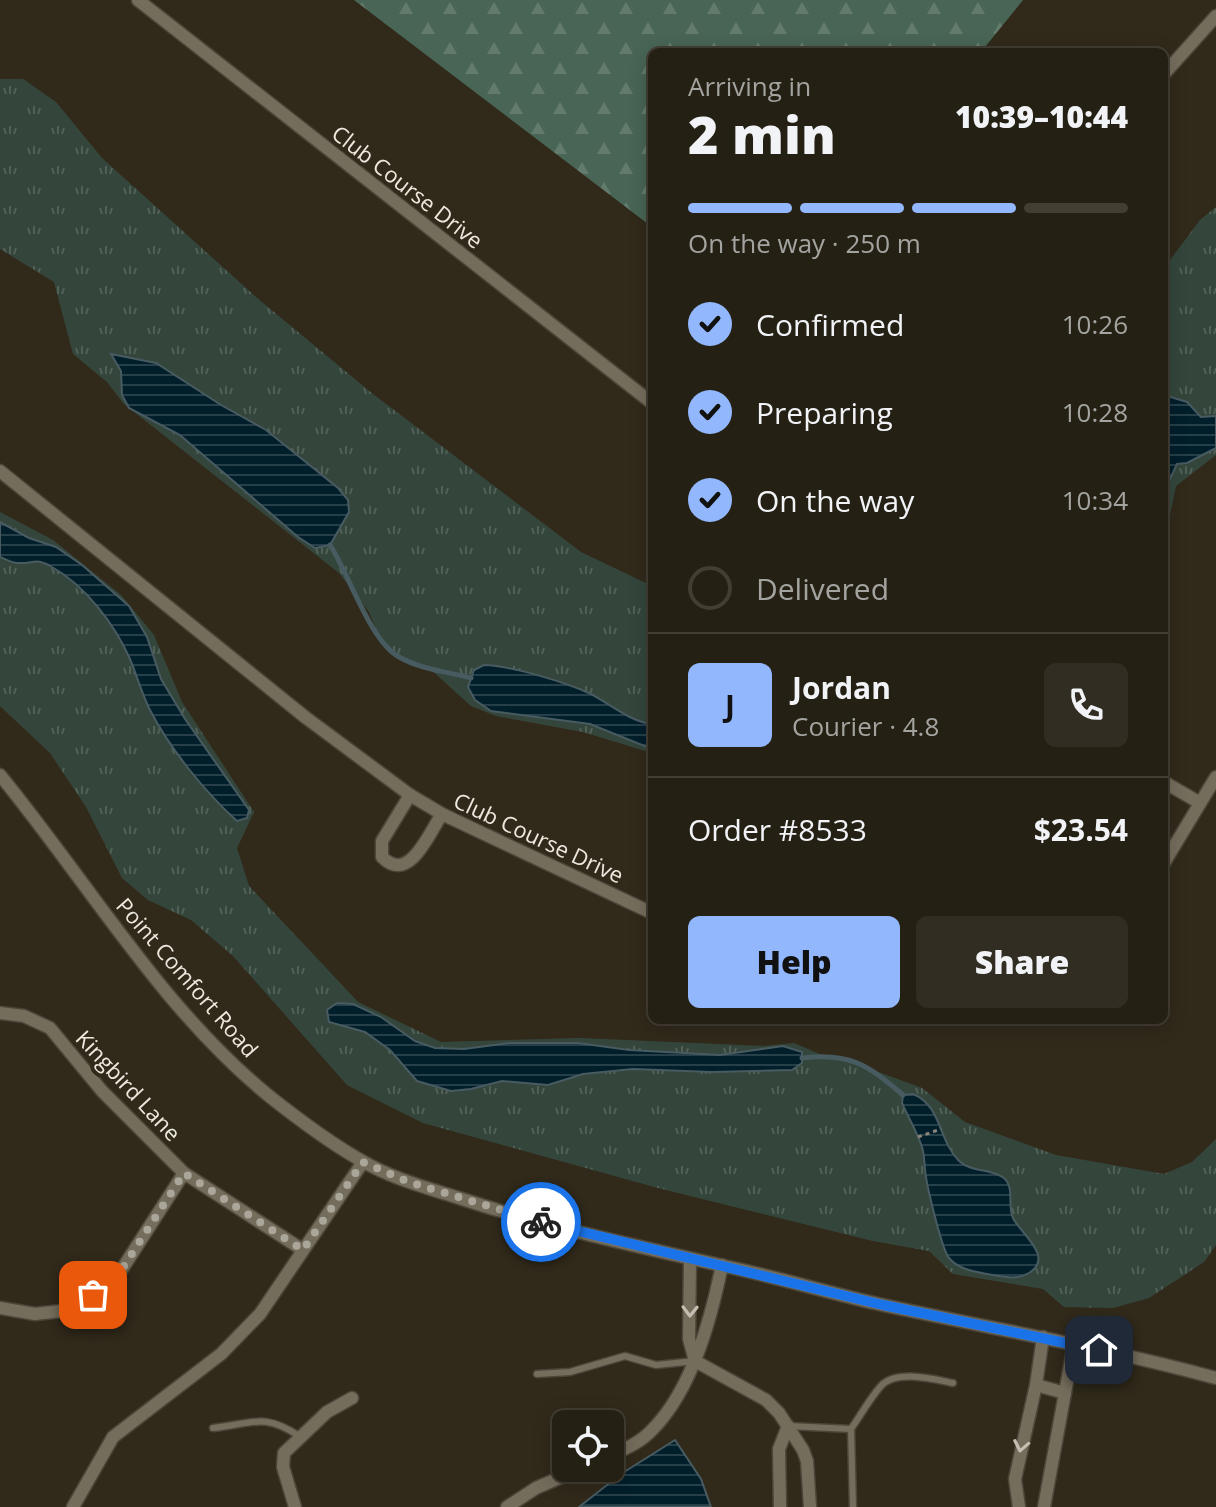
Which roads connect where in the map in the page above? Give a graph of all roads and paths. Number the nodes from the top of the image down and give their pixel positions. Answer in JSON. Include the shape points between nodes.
{"nodes":[{"id":1,"x":138,"y":0,"type":"edge"},
{"id":2,"x":1216,"y":16,"type":"edge"},
{"id":3,"x":1168,"y":70,"type":"edge"},
{"id":4,"x":648,"y":400,"type":"edge"},
{"id":5,"x":0,"y":471,"type":"edge"},
{"id":6,"x":0,"y":775,"type":"edge"},
{"id":7,"x":1216,"y":777,"type":"edge"},
{"id":8,"x":1168,"y":784,"type":"edge"},
{"id":9,"x":410,"y":795,"type":"junction"},
{"id":10,"x":1200,"y":803,"type":"junction"},
{"id":11,"x":442,"y":814,"type":"junction"},
{"id":12,"x":1168,"y":856,"type":"edge"},
{"id":13,"x":648,"y":911,"type":"edge"},
{"id":14,"x":0,"y":1013,"type":"edge"},
{"id":15,"x":941,"y":1129,"type":"dead end"},
{"id":16,"x":918,"y":1137,"type":"dead end"},
{"id":17,"x":363,"y":1162,"type":"junction"},
{"id":18,"x":184,"y":1173,"type":"junction"},
{"id":19,"x":303,"y":1250,"type":"junction"},
{"id":20,"x":690,"y":1260,"type":"junction"},
{"id":21,"x":722,"y":1265,"type":"junction"},
{"id":22,"x":0,"y":1308,"type":"edge"},
{"id":23,"x":1043,"y":1337,"type":"junction"},
{"id":24,"x":1074,"y":1344,"type":"junction"},
{"id":25,"x":695,"y":1361,"type":"junction"},
{"id":26,"x":537,"y":1374,"type":"dead end"},
{"id":27,"x":1216,"y":1378,"type":"edge"},
{"id":28,"x":953,"y":1383,"type":"dead end"},
{"id":29,"x":1036,"y":1385,"type":"junction"},
{"id":30,"x":1065,"y":1393,"type":"junction"},
{"id":31,"x":352,"y":1398,"type":"dead end"},
{"id":32,"x":788,"y":1426,"type":"junction"},
{"id":33,"x":213,"y":1428,"type":"dead end"},
{"id":34,"x":851,"y":1429,"type":"junction"},
{"id":35,"x":299,"y":1436,"type":"junction"},
{"id":36,"x":624,"y":1447,"type":"edge"},
{"id":37,"x":552,"y":1481,"type":"edge"},
{"id":38,"x":73,"y":1507,"type":"edge"},
{"id":39,"x":295,"y":1507,"type":"edge"},
{"id":40,"x":507,"y":1507,"type":"edge"},
{"id":41,"x":780,"y":1507,"type":"edge"},
{"id":42,"x":810,"y":1507,"type":"edge"},
{"id":43,"x":853,"y":1507,"type":"edge"},
{"id":44,"x":1019,"y":1507,"type":"edge"},
{"id":45,"x":1041,"y":1507,"type":"edge"}],
"edges":[{"from":1,"to":4,"type":"street","name":"Club Course Drive"},
{"from":2,"to":3,"type":"street"},
{"from":5,"to":9,"type":"street","name":"Club Course Drive"},
{"from":6,"to":17,"type":"street","name":"Point Comfort Road","via":[[226,1058]]},
{"from":7,"to":10,"type":"street"},
{"from":8,"to":10,"type":"street"},
{"from":9,"to":11,"type":"street","name":"Club Course Drive"},
{"from":9,"to":11,"type":"street","via":[[382,841],[382,857],[389,865],[409,863]]},
{"from":10,"to":12,"type":"street"},
{"from":11,"to":13,"type":"street","name":"Club Course Drive"},
{"from":14,"to":18,"type":"street","name":"Kingbird Lane","via":[[24,1016],[50,1028],[102,1091]]},
{"from":15,"to":16,"type":"path"},
{"from":17,"to":19,"type":"street"},
{"from":17,"to":20,"type":"street","name":"Point Comfort Road","via":[[502,1212]]},
{"from":18,"to":19,"type":"street","name":"Kingbird Lane"},
{"from":18,"to":22,"type":"street","via":[[115,1280],[70,1310],[35,1314]]},
{"from":19,"to":38,"type":"street","via":[[248,1329],[113,1437]]},
{"from":20,"to":21,"type":"street","name":"Point Comfort Road"},
{"from":20,"to":25,"type":"street","one_way":true,"via":[[689,1339]]},
{"from":21,"to":23,"type":"street","name":"Point Comfort Road"},
{"from":21,"to":25,"type":"street"},
{"from":23,"to":24,"type":"street","name":"Point Comfort Road"},
{"from":23,"to":29,"type":"street"},
{"from":24,"to":27,"type":"street","name":"Point Comfort Road"},
{"from":24,"to":30,"type":"street"},
{"from":25,"to":26,"type":"lane","via":[[656,1365],[625,1356],[570,1372]]},
{"from":25,"to":32,"type":"street","via":[[766,1400]]},
{"from":25,"to":36,"type":"street","via":[[664,1416]]},
{"from":28,"to":34,"type":"lane","via":[[920,1377],[881,1384]]},
{"from":29,"to":30,"type":"street"},
{"from":29,"to":44,"type":"street","one_way":true,"via":[[1015,1479]]},
{"from":30,"to":45,"type":"street"},
{"from":31,"to":35,"type":"street"},
{"from":32,"to":34,"type":"lane"},
{"from":32,"to":41,"type":"street","via":[[779,1449]]},
{"from":32,"to":42,"type":"street","via":[[807,1461]]},
{"from":33,"to":35,"type":"lane","via":[[262,1420],[280,1423]]},
{"from":34,"to":43,"type":"lane"},
{"from":35,"to":39,"type":"street","via":[[284,1453],[283,1467]]},
{"from":37,"to":40,"type":"street"}]}
